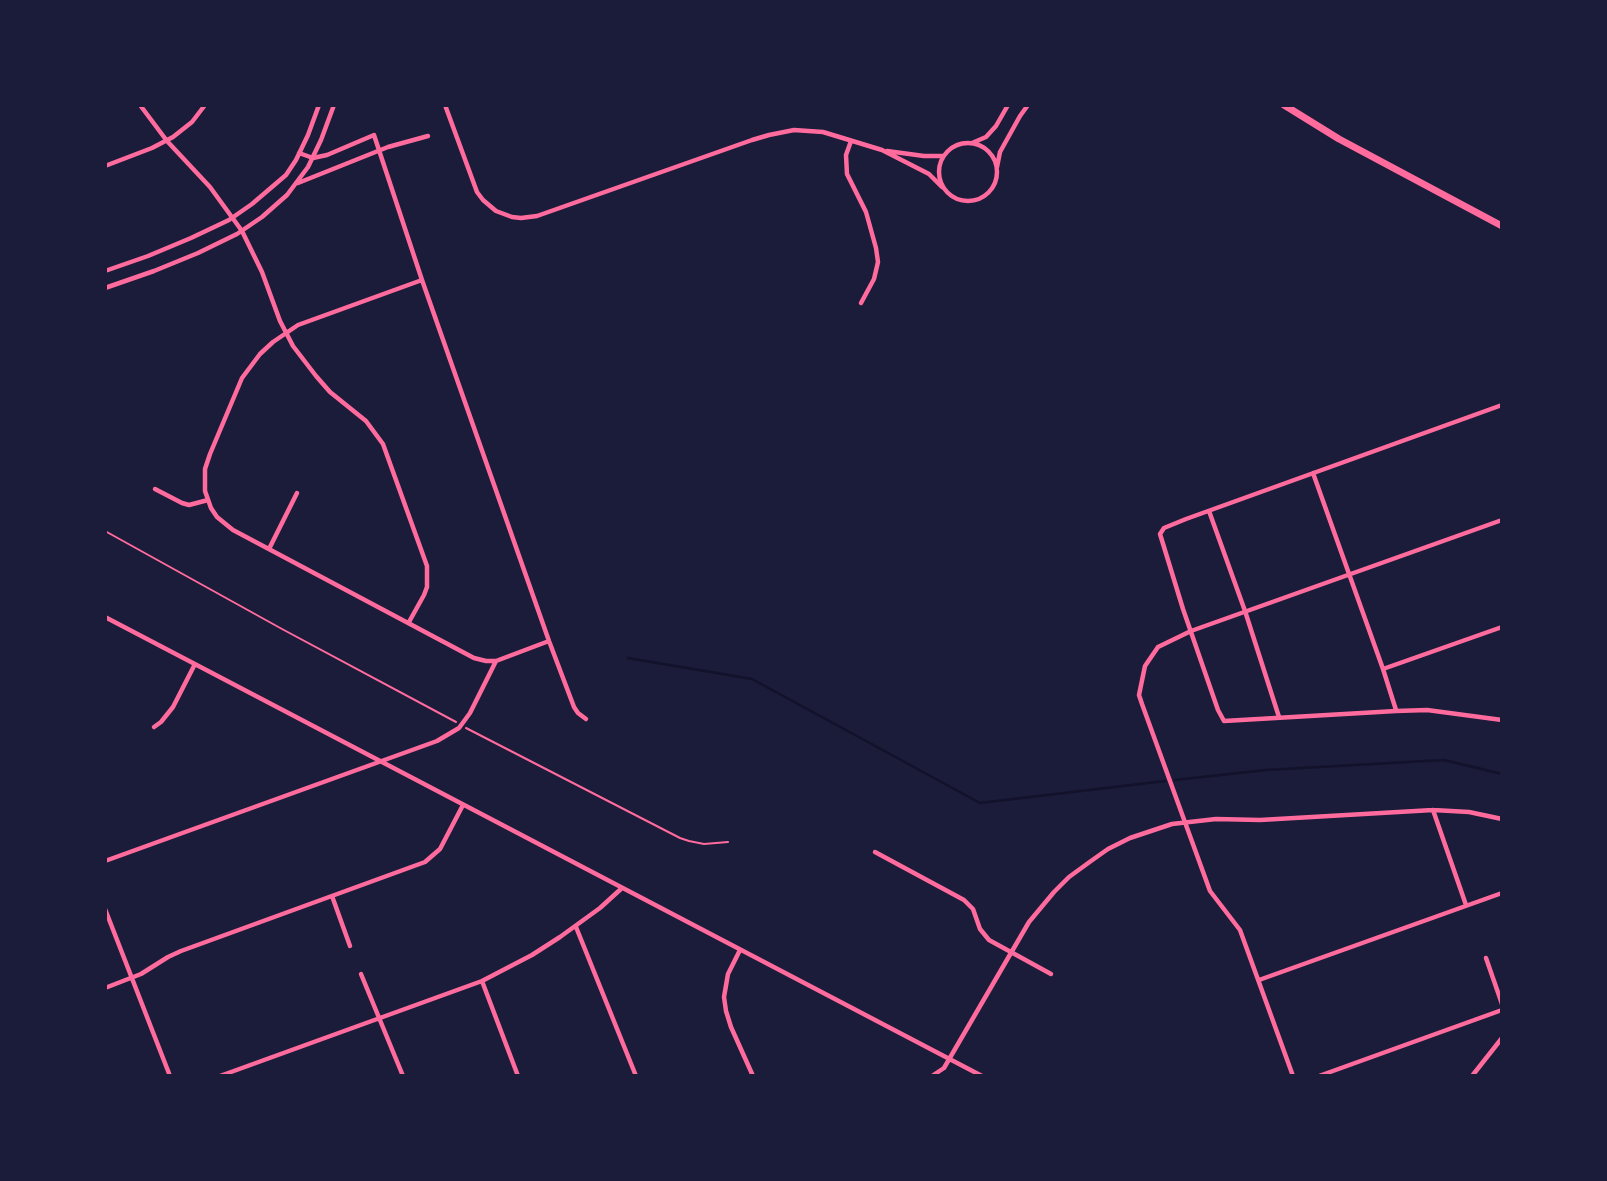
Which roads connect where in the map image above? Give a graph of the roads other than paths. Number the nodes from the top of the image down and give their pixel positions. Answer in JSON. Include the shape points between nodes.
{"nodes":[{"id":1,"x":140,"y":105,"type":"edge"},
{"id":2,"x":205,"y":105,"type":"edge"},
{"id":3,"x":319,"y":105,"type":"edge"},
{"id":4,"x":334,"y":105,"type":"edge"},
{"id":5,"x":444,"y":105,"type":"edge"},
{"id":6,"x":1008,"y":105,"type":"edge"},
{"id":7,"x":1028,"y":105,"type":"edge"},
{"id":8,"x":1284,"y":105,"type":"edge"},
{"id":9,"x":428,"y":136,"type":"dead end"},
{"id":10,"x":167,"y":141,"type":"junction"},
{"id":11,"x":851,"y":141,"type":"junction"},
{"id":12,"x":972,"y":143,"type":"junction"},
{"id":13,"x":883,"y":150,"type":"junction"},
{"id":14,"x":378,"y":151,"type":"junction"},
{"id":15,"x":299,"y":153,"type":"junction"},
{"id":16,"x":943,"y":156,"type":"junction"},
{"id":17,"x":313,"y":158,"type":"junction"},
{"id":18,"x":105,"y":166,"type":"edge"},
{"id":19,"x":997,"y":168,"type":"junction"},
{"id":20,"x":298,"y":183,"type":"junction"},
{"id":21,"x":942,"y":187,"type":"junction"},
{"id":22,"x":233,"y":217,"type":"junction"},
{"id":23,"x":1502,"y":226,"type":"edge"},
{"id":24,"x":242,"y":231,"type":"junction"},
{"id":25,"x":105,"y":271,"type":"edge"},
{"id":26,"x":422,"y":280,"type":"junction"},
{"id":27,"x":105,"y":288,"type":"edge"},
{"id":28,"x":861,"y":303,"type":"dead end"},
{"id":29,"x":285,"y":332,"type":"junction"},
{"id":30,"x":1502,"y":405,"type":"edge"},
{"id":31,"x":1313,"y":473,"type":"junction"},
{"id":32,"x":155,"y":489,"type":"dead end"},
{"id":33,"x":298,"y":493,"type":"dead end"},
{"id":34,"x":208,"y":500,"type":"junction"},
{"id":35,"x":1209,"y":511,"type":"junction"},
{"id":36,"x":1502,"y":520,"type":"edge"},
{"id":37,"x":269,"y":549,"type":"junction"},
{"id":38,"x":1349,"y":575,"type":"junction"},
{"id":39,"x":1245,"y":611,"type":"junction"},
{"id":40,"x":105,"y":617,"type":"edge"},
{"id":41,"x":409,"y":622,"type":"junction"},
{"id":42,"x":1502,"y":627,"type":"edge"},
{"id":43,"x":1191,"y":631,"type":"junction"},
{"id":44,"x":549,"y":641,"type":"junction"},
{"id":45,"x":496,"y":661,"type":"junction"},
{"id":46,"x":195,"y":664,"type":"junction"},
{"id":47,"x":1383,"y":670,"type":"junction"},
{"id":48,"x":1396,"y":710,"type":"junction"},
{"id":49,"x":1279,"y":717,"type":"junction"},
{"id":50,"x":586,"y":719,"type":"dead end"},
{"id":51,"x":1502,"y":720,"type":"edge"},
{"id":52,"x":155,"y":727,"type":"dead end"},
{"id":53,"x":379,"y":761,"type":"junction"},
{"id":54,"x":463,"y":805,"type":"junction"},
{"id":55,"x":1433,"y":810,"type":"junction"},
{"id":56,"x":1502,"y":819,"type":"edge"},
{"id":57,"x":1185,"y":821,"type":"junction"},
{"id":58,"x":874,"y":852,"type":"dead end"},
{"id":59,"x":105,"y":862,"type":"edge"},
{"id":60,"x":622,"y":888,"type":"junction"},
{"id":61,"x":1502,"y":892,"type":"edge"},
{"id":62,"x":332,"y":896,"type":"junction"},
{"id":63,"x":1466,"y":905,"type":"junction"},
{"id":64,"x":105,"y":909,"type":"edge"},
{"id":65,"x":576,"y":926,"type":"junction"},
{"id":66,"x":350,"y":946,"type":"dead end"},
{"id":67,"x":740,"y":950,"type":"junction"},
{"id":68,"x":1011,"y":951,"type":"junction"},
{"id":69,"x":1486,"y":958,"type":"dead end"},
{"id":70,"x":361,"y":974,"type":"dead end"},
{"id":71,"x":1051,"y":974,"type":"dead end"},
{"id":72,"x":132,"y":978,"type":"junction"},
{"id":73,"x":1259,"y":980,"type":"junction"},
{"id":74,"x":482,"y":981,"type":"junction"},
{"id":75,"x":105,"y":988,"type":"edge"},
{"id":76,"x":1502,"y":1004,"type":"edge"},
{"id":77,"x":1502,"y":1010,"type":"edge"},
{"id":78,"x":379,"y":1020,"type":"junction"},
{"id":79,"x":1502,"y":1038,"type":"edge"},
{"id":80,"x":949,"y":1059,"type":"junction"},
{"id":81,"x":170,"y":1076,"type":"edge"},
{"id":82,"x":220,"y":1076,"type":"edge"},
{"id":83,"x":403,"y":1076,"type":"edge"},
{"id":84,"x":518,"y":1076,"type":"edge"},
{"id":85,"x":636,"y":1076,"type":"edge"},
{"id":86,"x":753,"y":1076,"type":"edge"},
{"id":87,"x":932,"y":1076,"type":"edge"},
{"id":88,"x":982,"y":1076,"type":"edge"},
{"id":89,"x":1293,"y":1076,"type":"edge"},
{"id":90,"x":1318,"y":1076,"type":"edge"},
{"id":91,"x":1472,"y":1076,"type":"edge"}],
"edges":[{"from":1,"to":10,"type":"street"},
{"from":2,"to":10,"type":"street"},
{"from":3,"to":15,"type":"street"},
{"from":4,"to":17,"type":"street"},
{"from":5,"to":11,"type":"street","via":[[477,192],[496,211],[521,218],[786,131],[809,130]]},
{"from":6,"to":12,"type":"street","via":[[986,137]]},
{"from":7,"to":19,"type":"street","via":[[1000,152]]},
{"from":8,"to":23,"type":"main road"},
{"from":9,"to":14,"type":"street"},
{"from":10,"to":18,"type":"street"},
{"from":10,"to":22,"type":"street"},
{"from":11,"to":13,"type":"street"},
{"from":11,"to":28,"type":"street","via":[[847,174],[866,212],[878,262]]},
{"from":12,"to":16,"type":"street","via":[[951,148]]},
{"from":12,"to":19,"type":"street","via":[[990,153]]},
{"from":13,"to":16,"type":"street"},
{"from":13,"to":21,"type":"street","via":[[929,174]]},
{"from":14,"to":17,"type":"street","via":[[374,135]]},
{"from":14,"to":20,"type":"street"},
{"from":14,"to":26,"type":"street"},
{"from":15,"to":17,"type":"street"},
{"from":15,"to":22,"type":"street","via":[[286,175]]},
{"from":16,"to":21,"type":"street","via":[[939,167]]},
{"from":17,"to":20,"type":"street"},
{"from":19,"to":21,"type":"street","via":[[994,186],[979,200],[955,199]]},
{"from":20,"to":24,"type":"street"},
{"from":22,"to":24,"type":"street"},
{"from":22,"to":25,"type":"street"},
{"from":24,"to":27,"type":"street"},
{"from":24,"to":29,"type":"street"},
{"from":26,"to":29,"type":"street"},
{"from":26,"to":44,"type":"street"},
{"from":29,"to":34,"type":"street","via":[[250,366],[234,393],[205,469]]},
{"from":29,"to":41,"type":"street","via":[[316,376],[366,421],[388,454],[427,566],[424,595]]},
{"from":30,"to":31,"type":"street"},
{"from":31,"to":35,"type":"street"},
{"from":31,"to":38,"type":"street"},
{"from":32,"to":34,"type":"street","via":[[189,505]]},
{"from":33,"to":37,"type":"street"},
{"from":34,"to":37,"type":"street","via":[[224,523]]},
{"from":35,"to":39,"type":"street"},
{"from":35,"to":43,"type":"street","via":[[1161,531]]},
{"from":36,"to":38,"type":"street"},
{"from":37,"to":41,"type":"street"},
{"from":38,"to":39,"type":"street"},
{"from":38,"to":47,"type":"street"},
{"from":39,"to":43,"type":"street"},
{"from":39,"to":49,"type":"street"},
{"from":40,"to":46,"type":"street"},
{"from":41,"to":45,"type":"street","via":[[474,658]]},
{"from":42,"to":47,"type":"street"},
{"from":43,"to":49,"type":"street","via":[[1224,721]]},
{"from":43,"to":57,"type":"street","via":[[1158,648],[1145,666],[1139,695]]},
{"from":44,"to":45,"type":"street"},
{"from":44,"to":50,"type":"street","via":[[574,707]]},
{"from":45,"to":53,"type":"street","via":[[461,726],[438,741]]},
{"from":46,"to":52,"type":"street","via":[[173,707]]},
{"from":46,"to":53,"type":"street"},
{"from":47,"to":48,"type":"street"},
{"from":48,"to":49,"type":"street"},
{"from":48,"to":51,"type":"street"},
{"from":53,"to":54,"type":"street"},
{"from":53,"to":59,"type":"street"},
{"from":54,"to":60,"type":"street"},
{"from":54,"to":62,"type":"street","via":[[433,857]]},
{"from":55,"to":56,"type":"street"},
{"from":55,"to":57,"type":"street"},
{"from":55,"to":63,"type":"street"},
{"from":57,"to":68,"type":"street","via":[[1130,838],[1069,877],[1029,922]]},
{"from":57,"to":73,"type":"street","via":[[1210,891],[1240,930]]},
{"from":58,"to":68,"type":"street","via":[[964,900],[989,940]]},
{"from":60,"to":65,"type":"street"},
{"from":60,"to":67,"type":"street"},
{"from":61,"to":63,"type":"street"},
{"from":62,"to":66,"type":"street"},
{"from":62,"to":72,"type":"street","via":[[181,951]]},
{"from":63,"to":73,"type":"street"},
{"from":64,"to":72,"type":"street"},
{"from":65,"to":74,"type":"street"},
{"from":65,"to":85,"type":"street"},
{"from":67,"to":80,"type":"street"},
{"from":67,"to":86,"type":"street","via":[[728,974],[724,997],[731,1027]]},
{"from":68,"to":71,"type":"street"},
{"from":68,"to":80,"type":"street"},
{"from":69,"to":76,"type":"street"},
{"from":70,"to":78,"type":"street"},
{"from":72,"to":75,"type":"street"},
{"from":72,"to":81,"type":"street"},
{"from":73,"to":89,"type":"street"},
{"from":74,"to":78,"type":"street"},
{"from":74,"to":84,"type":"street"},
{"from":77,"to":90,"type":"street"},
{"from":78,"to":82,"type":"street"},
{"from":78,"to":83,"type":"street"},
{"from":79,"to":91,"type":"street"},
{"from":80,"to":87,"type":"street"},
{"from":80,"to":88,"type":"street"}]}
